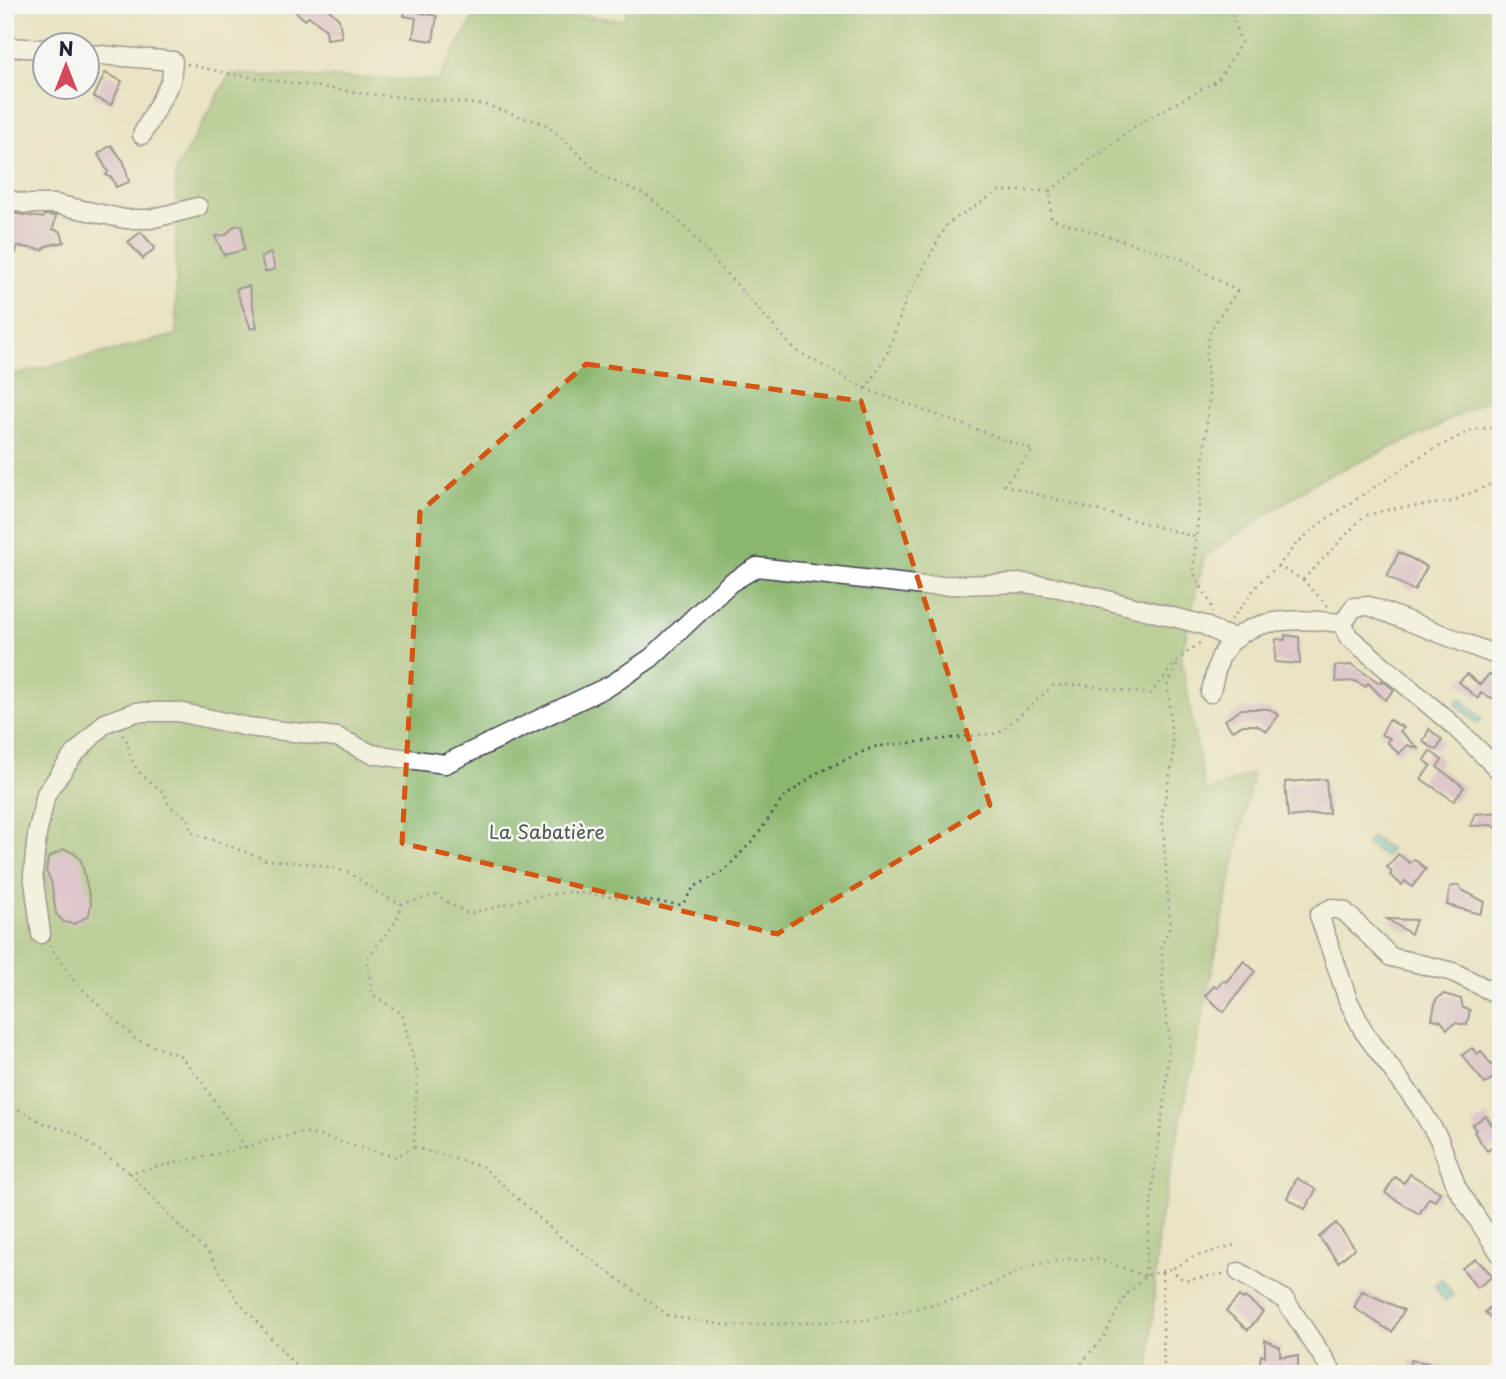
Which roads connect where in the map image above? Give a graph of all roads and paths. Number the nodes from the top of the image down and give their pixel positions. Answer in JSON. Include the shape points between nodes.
{"nodes":[{"id":1,"x":1224,"y":5,"type":"edge"},
{"id":2,"x":5,"y":47,"type":"edge"},
{"id":3,"x":32,"y":48,"type":"edge"},
{"id":4,"x":102,"y":55,"type":"edge"},
{"id":5,"x":173,"y":61,"type":"junction"},
{"id":6,"x":142,"y":135,"type":"dead end"},
{"id":7,"x":1050,"y":191,"type":"junction"},
{"id":8,"x":5,"y":199,"type":"edge"},
{"id":9,"x":198,"y":208,"type":"dead end"},
{"id":10,"x":866,"y":389,"type":"junction"},
{"id":11,"x":1501,"y":426,"type":"edge"},
{"id":12,"x":1501,"y":480,"type":"edge"},
{"id":13,"x":1196,"y":537,"type":"junction"},
{"id":14,"x":1278,"y":566,"type":"junction"},
{"id":15,"x":1303,"y":580,"type":"junction"},
{"id":16,"x":1345,"y":619,"type":"junction"},
{"id":17,"x":1224,"y":634,"type":"junction"},
{"id":18,"x":1181,"y":657,"type":"junction"},
{"id":19,"x":1501,"y":657,"type":"edge"},
{"id":20,"x":1210,"y":693,"type":"dead end"},
{"id":21,"x":105,"y":723,"type":"junction"},
{"id":22,"x":1501,"y":772,"type":"edge"},
{"id":23,"x":401,"y":904,"type":"junction"},
{"id":24,"x":41,"y":934,"type":"joint"},
{"id":25,"x":1501,"y":996,"type":"edge"},
{"id":26,"x":5,"y":1108,"type":"edge"},
{"id":27,"x":245,"y":1147,"type":"junction"},
{"id":28,"x":414,"y":1147,"type":"junction"},
{"id":29,"x":130,"y":1173,"type":"junction"},
{"id":30,"x":1239,"y":1244,"type":"dead end"},
{"id":31,"x":1501,"y":1255,"type":"edge"},
{"id":32,"x":1174,"y":1268,"type":"junction"},
{"id":33,"x":1162,"y":1272,"type":"junction"},
{"id":34,"x":1239,"y":1272,"type":"joint"},
{"id":35,"x":1145,"y":1276,"type":"junction"},
{"id":36,"x":303,"y":1374,"type":"edge"},
{"id":37,"x":1072,"y":1374,"type":"edge"},
{"id":38,"x":1164,"y":1374,"type":"edge"},
{"id":39,"x":1334,"y":1374,"type":"edge"}],
"edges":[{"from":1,"to":7,"type":"path","via":[[1231,10],[1241,43],[1218,80],[1138,124]]},
{"from":2,"to":3,"type":"street"},
{"from":4,"to":5,"type":"street"},
{"from":5,"to":6,"type":"street","via":[[171,81]]},
{"from":5,"to":10,"type":"path","via":[[356,92],[485,105],[547,125],[602,176],[646,195],[680,222],[794,350]]},
{"from":7,"to":10,"type":"path","via":[[999,191],[947,224]]},
{"from":7,"to":13,"type":"path","via":[[1051,219],[1178,257],[1237,291],[1211,330],[1206,351],[1209,401]]},
{"from":8,"to":9,"type":"street","via":[[125,219],[150,219]]},
{"from":10,"to":13,"type":"path","via":[[1033,450],[1004,485]]},
{"from":11,"to":14,"type":"path","via":[[1472,430],[1424,454],[1325,520]]},
{"from":12,"to":15,"type":"path","via":[[1450,502],[1364,516]]},
{"from":13,"to":17,"type":"path","via":[[1193,572]]},
{"from":14,"to":15,"type":"path"},
{"from":14,"to":17,"type":"path","via":[[1259,583]]},
{"from":15,"to":16,"type":"path"},
{"from":16,"to":17,"type":"street","via":[[1293,618]]},
{"from":16,"to":19,"type":"street","via":[[1354,607],[1368,606]]},
{"from":16,"to":22,"type":"street","via":[[1348,636]]},
{"from":17,"to":18,"type":"path"},
{"from":17,"to":20,"type":"street"},
{"from":17,"to":21,"type":"street","via":[[1060,588],[1024,583],[925,586],[757,567],[730,583],[651,658],[611,685],[445,764],[372,754],[337,737],[248,727],[178,712],[136,712]]},
{"from":18,"to":23,"type":"path","via":[[1150,694],[1053,686],[999,733],[873,747],[817,772],[783,799],[724,871],[694,887],[682,905],[572,892],[536,896],[468,914],[435,895]]},
{"from":18,"to":35,"type":"path","via":[[1168,685],[1173,759],[1163,814],[1170,926],[1162,945],[1169,1036]]},
{"from":21,"to":23,"type":"path","via":[[127,738],[140,773],[165,792],[169,806],[188,818],[191,832],[266,860],[348,872]]},
{"from":21,"to":24,"type":"street","via":[[72,757],[46,794],[33,874]]},
{"from":23,"to":28,"type":"path","via":[[397,919],[367,958],[372,994],[402,1014],[417,1073]]},
{"from":24,"to":27,"type":"path","via":[[74,981],[106,1014],[135,1039],[180,1056]]},
{"from":25,"to":31,"type":"street","via":[[1452,972],[1391,957],[1344,911],[1332,908],[1319,915],[1364,1032],[1419,1106],[1439,1139],[1457,1188]]},
{"from":26,"to":29,"type":"path","via":[[16,1108],[75,1133]]},
{"from":27,"to":28,"type":"path","via":[[304,1132],[395,1157]]},
{"from":27,"to":29,"type":"path"},
{"from":28,"to":35,"type":"path","via":[[483,1167],[558,1235],[669,1316],[730,1326],[866,1320],[964,1297],[1033,1265],[1069,1259],[1097,1259]]},
{"from":29,"to":36,"type":"path","via":[[208,1252],[239,1302]]},
{"from":30,"to":32,"type":"path","via":[[1194,1256]]},
{"from":32,"to":33,"type":"path"},
{"from":32,"to":34,"type":"path","via":[[1177,1277],[1188,1280]]},
{"from":33,"to":35,"type":"path"},
{"from":33,"to":38,"type":"path"},
{"from":34,"to":39,"type":"street","via":[[1285,1300]]},
{"from":35,"to":37,"type":"path","via":[[1126,1295],[1103,1338]]}]}
